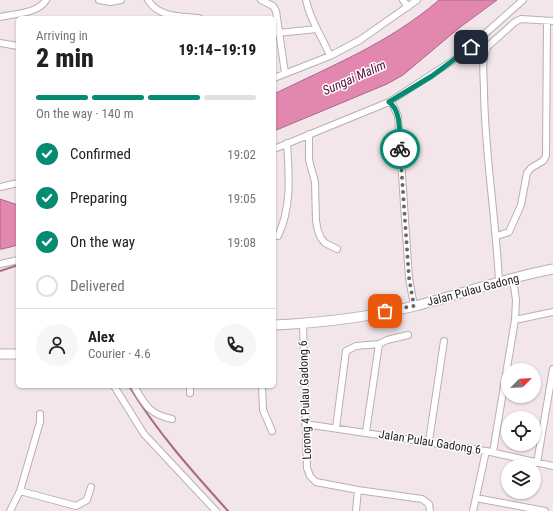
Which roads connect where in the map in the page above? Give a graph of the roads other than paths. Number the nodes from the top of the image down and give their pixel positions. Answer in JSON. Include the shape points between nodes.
{"nodes":[{"id":1,"x":46,"y":0,"type":"edge"},
{"id":2,"x":99,"y":0,"type":"edge"},
{"id":3,"x":121,"y":0,"type":"edge"},
{"id":4,"x":148,"y":0,"type":"edge"},
{"id":5,"x":261,"y":0,"type":"edge"},
{"id":6,"x":306,"y":0,"type":"edge"},
{"id":7,"x":403,"y":0,"type":"edge"},
{"id":8,"x":417,"y":0,"type":"edge"},
{"id":9,"x":523,"y":0,"type":"edge"},
{"id":10,"x":408,"y":7,"type":"junction"},
{"id":11,"x":184,"y":16,"type":"edge"},
{"id":12,"x":0,"y":17,"type":"edge"},
{"id":13,"x":550,"y":21,"type":"edge"},
{"id":14,"x":317,"y":29,"type":"junction"},
{"id":15,"x":278,"y":33,"type":"junction"},
{"id":16,"x":481,"y":38,"type":"junction"},
{"id":17,"x":0,"y":43,"type":"edge"},
{"id":18,"x":16,"y":46,"type":"edge"},
{"id":19,"x":487,"y":47,"type":"junction"},
{"id":20,"x":330,"y":56,"type":"junction"},
{"id":21,"x":286,"y":73,"type":"junction"},
{"id":22,"x":276,"y":77,"type":"edge"},
{"id":23,"x":389,"y":102,"type":"junction"},
{"id":24,"x":309,"y":134,"type":"junction"},
{"id":25,"x":287,"y":143,"type":"junction"},
{"id":26,"x":276,"y":148,"type":"edge"},
{"id":27,"x":16,"y":183,"type":"edge"},
{"id":28,"x":0,"y":187,"type":"edge"},
{"id":29,"x":278,"y":236,"type":"dead end"},
{"id":30,"x":497,"y":236,"type":"junction"},
{"id":31,"x":337,"y":249,"type":"dead end"},
{"id":32,"x":16,"y":260,"type":"edge"},
{"id":33,"x":0,"y":264,"type":"edge"},
{"id":34,"x":553,"y":269,"type":"edge"},
{"id":35,"x":514,"y":279,"type":"junction"},
{"id":36,"x":499,"y":282,"type":"junction"},
{"id":37,"x":414,"y":306,"type":"junction"},
{"id":38,"x":553,"y":312,"type":"edge"},
{"id":39,"x":516,"y":320,"type":"junction"},
{"id":40,"x":303,"y":324,"type":"junction"},
{"id":41,"x":276,"y":325,"type":"edge"},
{"id":42,"x":408,"y":335,"type":"dead end"},
{"id":43,"x":444,"y":342,"type":"dead end"},
{"id":44,"x":379,"y":344,"type":"junction"},
{"id":45,"x":0,"y":354,"type":"edge"},
{"id":46,"x":16,"y":354,"type":"edge"},
{"id":47,"x":553,"y":369,"type":"edge"},
{"id":48,"x":115,"y":388,"type":"edge"},
{"id":49,"x":135,"y":388,"type":"edge"},
{"id":50,"x":190,"y":388,"type":"edge"},
{"id":51,"x":262,"y":388,"type":"edge"},
{"id":52,"x":190,"y":393,"type":"dead end"},
{"id":53,"x":40,"y":414,"type":"dead end"},
{"id":54,"x":172,"y":419,"type":"dead end"},
{"id":55,"x":306,"y":424,"type":"junction"},
{"id":56,"x":336,"y":428,"type":"junction"},
{"id":57,"x":272,"y":431,"type":"dead end"},
{"id":58,"x":366,"y":432,"type":"junction"},
{"id":59,"x":429,"y":442,"type":"junction"},
{"id":60,"x":489,"y":452,"type":"junction"},
{"id":61,"x":519,"y":459,"type":"edge"},
{"id":62,"x":537,"y":459,"type":"edge"},
{"id":63,"x":541,"y":464,"type":"edge"},
{"id":64,"x":553,"y":466,"type":"edge"},
{"id":65,"x":90,"y":487,"type":"dead end"},
{"id":66,"x":358,"y":490,"type":"junction"},
{"id":67,"x":20,"y":491,"type":"junction"},
{"id":68,"x":476,"y":498,"type":"junction"},
{"id":69,"x":10,"y":511,"type":"edge"},
{"id":70,"x":216,"y":511,"type":"edge"},
{"id":71,"x":356,"y":511,"type":"edge"},
{"id":72,"x":430,"y":511,"type":"edge"},
{"id":73,"x":473,"y":511,"type":"edge"},
{"id":74,"x":545,"y":511,"type":"edge"}],
"edges":[{"from":1,"to":12,"type":"street","via":[[36,9]]},
{"from":2,"to":3,"type":"street"},
{"from":4,"to":11,"type":"street","via":[[162,13]]},
{"from":5,"to":15,"type":"street","via":[[273,6],[276,11]]},
{"from":6,"to":14,"type":"street","via":[[308,11]]},
{"from":7,"to":10,"type":"street"},
{"from":8,"to":10,"type":"street"},
{"from":9,"to":16,"type":"street"},
{"from":10,"to":20,"type":"street","via":[[370,34]]},
{"from":13,"to":19,"type":"street","via":[[522,19],[515,22]]},
{"from":13,"to":30,"type":"street","via":[[546,156],[544,161],[526,173],[521,205],[509,232]]},
{"from":14,"to":15,"type":"street"},
{"from":14,"to":20,"type":"street"},
{"from":15,"to":21,"type":"street"},
{"from":16,"to":19,"type":"street"},
{"from":16,"to":23,"type":"street","via":[[443,68]]},
{"from":17,"to":18,"type":"street"},
{"from":19,"to":30,"type":"street","via":[[484,58],[485,119]]},
{"from":20,"to":21,"type":"street"},
{"from":21,"to":22,"type":"street"},
{"from":23,"to":24,"type":"street"},
{"from":23,"to":37,"type":"street","via":[[394,105],[398,116],[408,271]]},
{"from":24,"to":25,"type":"street"},
{"from":24,"to":31,"type":"street","via":[[309,160],[315,182],[318,231],[325,243]]},
{"from":25,"to":26,"type":"street"},
{"from":25,"to":29,"type":"street","via":[[289,193],[285,218]]},
{"from":27,"to":28,"type":"street"},
{"from":30,"to":36,"type":"street"},
{"from":32,"to":33,"type":"street"},
{"from":34,"to":35,"type":"main road","name":"Jalan Pulau Gadong"},
{"from":35,"to":36,"type":"main road","name":"Jalan Pulau Gadong"},
{"from":35,"to":39,"type":"street"},
{"from":36,"to":37,"type":"main road","name":"Jalan Pulau Gadong"},
{"from":37,"to":40,"type":"main road","name":"Jalan Pulau Gadong"},
{"from":38,"to":39,"type":"street"},
{"from":39,"to":60,"type":"street"},
{"from":40,"to":41,"type":"main road","name":"Jalan Pulau Gadong"},
{"from":40,"to":55,"type":"street","name":"Lorong 4 Pulau Gadong 6"},
{"from":42,"to":44,"type":"street"},
{"from":43,"to":59,"type":"street"},
{"from":44,"to":56,"type":"street","via":[[356,346],[346,351]]},
{"from":44,"to":58,"type":"street"},
{"from":45,"to":46,"type":"main road"},
{"from":47,"to":62,"type":"street"},
{"from":48,"to":70,"type":"street","via":[[144,434]]},
{"from":49,"to":54,"type":"street","via":[[147,409],[160,417]]},
{"from":50,"to":52,"type":"street"},
{"from":51,"to":57,"type":"street","via":[[263,410]]},
{"from":53,"to":67,"type":"street","via":[[40,422]]},
{"from":55,"to":56,"type":"street","name":"Jalan Pulau Gadong 6"},
{"from":55,"to":66,"type":"street","name":"Lorong 4 Pulau Gadong 6","via":[[307,468],[310,476],[316,482]]},
{"from":56,"to":58,"type":"street","name":"Jalan Pulau Gadong 6"},
{"from":58,"to":59,"type":"street","name":"Jalan Pulau Gadong 6"},
{"from":59,"to":60,"type":"street","name":"Jalan Pulau Gadong 6"},
{"from":60,"to":61,"type":"street","name":"Jalan Pulau Gadong 6"},
{"from":60,"to":68,"type":"street"},
{"from":63,"to":64,"type":"street","name":"Jalan Pulau Gadong 6"},
{"from":65,"to":67,"type":"street","via":[[87,500],[76,506]]},
{"from":66,"to":71,"type":"street"},
{"from":66,"to":72,"type":"street","via":[[422,499],[429,504]]},
{"from":67,"to":69,"type":"street"},
{"from":68,"to":73,"type":"street"},
{"from":68,"to":74,"type":"street"}]}
